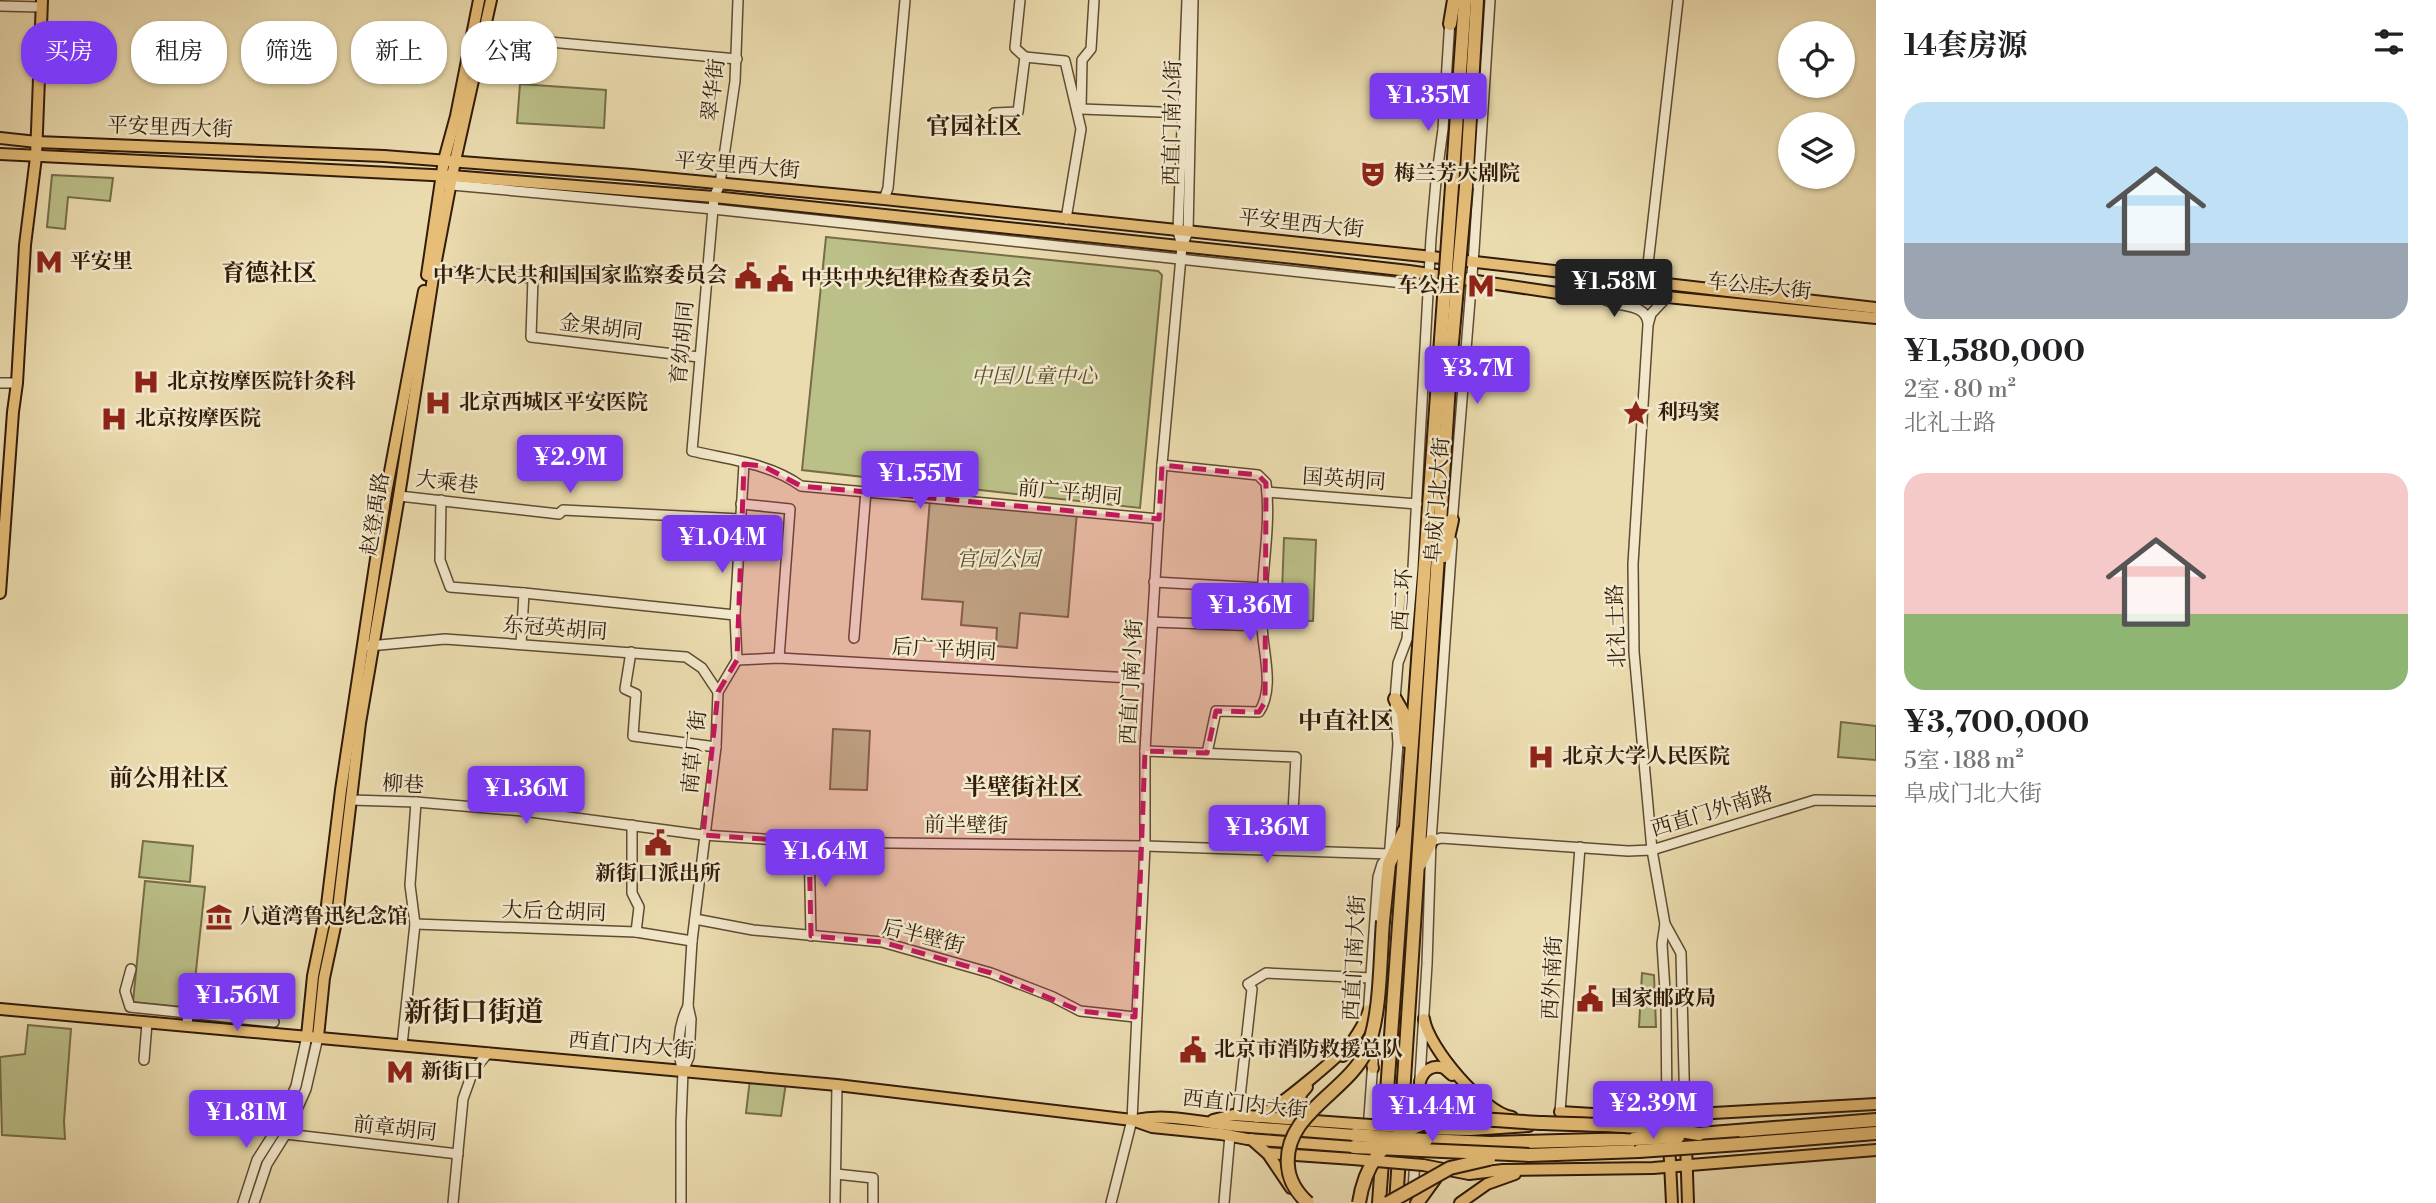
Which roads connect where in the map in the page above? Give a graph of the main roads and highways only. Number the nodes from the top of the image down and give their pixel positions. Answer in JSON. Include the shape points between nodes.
{"nodes":[{"id":1,"x":479,"y":0,"type":"edge"},
{"id":2,"x":491,"y":0,"type":"edge"},
{"id":3,"x":1453,"y":0,"type":"edge"},
{"id":4,"x":1465,"y":0,"type":"edge"},
{"id":5,"x":1478,"y":0,"type":"edge"},
{"id":6,"x":42,"y":4,"type":"edge"},
{"id":7,"x":1450,"y":24,"type":"road end"},
{"id":8,"x":0,"y":138,"type":"edge"},
{"id":9,"x":37,"y":142,"type":"junction"},
{"id":10,"x":0,"y":154,"type":"edge"},
{"id":11,"x":36,"y":157,"type":"junction"},
{"id":12,"x":449,"y":160,"type":"junction"},
{"id":13,"x":448,"y":179,"type":"junction"},
{"id":14,"x":1459,"y":186,"type":"junction"},
{"id":15,"x":1473,"y":262,"type":"joint"},
{"id":16,"x":1471,"y":286,"type":"joint"},
{"id":17,"x":1876,"y":308,"type":"edge"},
{"id":18,"x":1873,"y":320,"type":"edge"},
{"id":19,"x":1446,"y":354,"type":"junction"},
{"id":20,"x":1452,"y":520,"type":"road end"},
{"id":21,"x":0,"y":593,"type":"edge"},
{"id":22,"x":1435,"y":594,"type":"junction"},
{"id":23,"x":369,"y":645,"type":"junction"},
{"id":24,"x":1395,"y":699,"type":"road end"},
{"id":25,"x":1410,"y":769,"type":"junction"},
{"id":26,"x":1406,"y":824,"type":"junction"},
{"id":27,"x":1431,"y":841,"type":"road end"},
{"id":28,"x":1417,"y":871,"type":"junction"},
{"id":29,"x":0,"y":1010,"type":"edge"},
{"id":30,"x":1369,"y":1010,"type":"road end"},
{"id":31,"x":1424,"y":1019,"type":"road end"},
{"id":32,"x":312,"y":1037,"type":"junction"},
{"id":33,"x":1373,"y":1068,"type":"road end"},
{"id":34,"x":1420,"y":1082,"type":"road end"},
{"id":35,"x":1876,"y":1104,"type":"edge"},
{"id":36,"x":1560,"y":1112,"type":"junction"},
{"id":37,"x":1876,"y":1112,"type":"edge"},
{"id":38,"x":1685,"y":1114,"type":"junction"},
{"id":39,"x":1667,"y":1115,"type":"junction"},
{"id":40,"x":1257,"y":1117,"type":"junction"},
{"id":41,"x":1132,"y":1120,"type":"junction"},
{"id":42,"x":1876,"y":1120,"type":"edge"},
{"id":43,"x":1207,"y":1121,"type":"junction"},
{"id":44,"x":1314,"y":1121,"type":"junction"},
{"id":45,"x":1849,"y":1123,"type":"junction"},
{"id":46,"x":1474,"y":1130,"type":"junction"},
{"id":47,"x":1876,"y":1133,"type":"edge"},
{"id":48,"x":1699,"y":1134,"type":"junction"},
{"id":49,"x":1740,"y":1137,"type":"junction"},
{"id":50,"x":1839,"y":1137,"type":"junction"},
{"id":51,"x":1251,"y":1139,"type":"junction"},
{"id":52,"x":1355,"y":1141,"type":"junction"},
{"id":53,"x":1876,"y":1141,"type":"edge"},
{"id":54,"x":1876,"y":1150,"type":"edge"},
{"id":55,"x":1268,"y":1153,"type":"junction"},
{"id":56,"x":1529,"y":1155,"type":"junction"},
{"id":57,"x":1305,"y":1156,"type":"junction"},
{"id":58,"x":1687,"y":1164,"type":"junction"},
{"id":59,"x":1670,"y":1166,"type":"junction"},
{"id":60,"x":1535,"y":1171,"type":"junction"},
{"id":61,"x":1457,"y":1172,"type":"junction"},
{"id":62,"x":1435,"y":1178,"type":"junction"},
{"id":63,"x":1304,"y":1203,"type":"edge"},
{"id":64,"x":1358,"y":1203,"type":"edge"},
{"id":65,"x":1379,"y":1203,"type":"edge"},
{"id":66,"x":1388,"y":1203,"type":"edge"},
{"id":67,"x":1396,"y":1203,"type":"edge"},
{"id":68,"x":1414,"y":1203,"type":"edge"},
{"id":69,"x":1453,"y":1203,"type":"edge"},
{"id":70,"x":1461,"y":1203,"type":"edge"},
{"id":71,"x":1672,"y":1203,"type":"edge"},
{"id":72,"x":1688,"y":1203,"type":"edge"}],
"edges":[{"from":1,"to":12,"type":"main road","name":"赵登禹路"},
{"from":2,"to":12,"type":"main road","name":"赵登禹路"},
{"from":3,"to":7,"type":"highway"},
{"from":4,"to":14,"type":"highway","name":"西二环"},
{"from":5,"to":14,"type":"highway","name":"西二环"},
{"from":6,"to":9,"type":"main road"},
{"from":8,"to":9,"type":"main road","name":"平安里西大街"},
{"from":9,"to":11,"type":"main road"},
{"from":9,"to":12,"type":"main road","name":"平安里西大街"},
{"from":10,"to":11,"type":"main road","name":"平安里西大街"},
{"from":11,"to":13,"type":"main road","name":"平安里西大街"},
{"from":11,"to":21,"type":"main road","via":[[25,245]]},
{"from":12,"to":13,"type":"main road","name":"赵登禹路"},
{"from":12,"to":15,"type":"main road","name":"平安里西大街","via":[[884,199]]},
{"from":13,"to":16,"type":"main road","name":"平安里西大街","via":[[715,197],[1182,246]]},
{"from":13,"to":23,"type":"main road","name":"赵登禹路","via":[[399,496]]},
{"from":13,"to":23,"type":"main road","name":"赵登禹路","via":[[386,493]]},
{"from":14,"to":19,"type":"highway","name":"西二环","bridge":true},
{"from":15,"to":17,"type":"main road","name":"车公庄大街"},
{"from":16,"to":18,"type":"main road","name":"车公庄大街","via":[[1602,298],[1667,297]]},
{"from":19,"to":22,"type":"highway","name":"西二环"},
{"from":19,"to":25,"type":"highway","name":"西二环"},
{"from":20,"to":22,"type":"highway"},
{"from":22,"to":28,"type":"highway","name":"西二环"},
{"from":23,"to":32,"type":"main road","name":"赵登禹路","via":[[337,917]]},
{"from":23,"to":32,"type":"main road","name":"赵登禹路","via":[[313,976]]},
{"from":24,"to":25,"type":"highway","via":[[1403,713]]},
{"from":25,"to":26,"type":"highway","name":"西二环"},
{"from":26,"to":63,"type":"highway","bridge":true,"via":[[1388,868],[1368,1048],[1353,1073],[1303,1120],[1290,1144],[1290,1177]]},
{"from":26,"to":65,"type":"highway","name":"西二环"},
{"from":27,"to":28,"type":"highway"},
{"from":28,"to":67,"type":"highway","name":"西二环"},
{"from":29,"to":32,"type":"main road","name":"西直门内大街"},
{"from":30,"to":40,"type":"main road","via":[[1348,1045],[1276,1108]]},
{"from":31,"to":36,"type":"main road","via":[[1437,1049],[1496,1112],[1534,1119]]},
{"from":32,"to":41,"type":"main road","name":"西直门内大街","via":[[837,1085]]},
{"from":33,"to":44,"type":"main road","via":[[1367,1054],[1351,1050],[1304,1089],[1299,1107]]},
{"from":34,"to":46,"type":"main road","via":[[1430,1068],[1446,1069],[1479,1107]]},
{"from":35,"to":38,"type":"main road"},
{"from":36,"to":39,"type":"main road"},
{"from":36,"to":46,"type":"main road","via":[[1536,1125]]},
{"from":37,"to":45,"type":"highway"},
{"from":38,"to":39,"type":"main road"},
{"from":38,"to":58,"type":"main road"},
{"from":39,"to":59,"type":"main road"},
{"from":40,"to":43,"type":"main road","via":[[1238,1115]]},
{"from":40,"to":44,"type":"main road"},
{"from":41,"to":43,"type":"main road","name":"西直门内大街","via":[[1153,1116]]},
{"from":41,"to":51,"type":"main road","name":"西直门内大街","via":[[1152,1127]]},
{"from":42,"to":45,"type":"highway"},
{"from":43,"to":52,"type":"main road","name":"西直门内大街"},
{"from":44,"to":52,"type":"main road"},
{"from":45,"to":49,"type":"highway"},
{"from":46,"to":52,"type":"main road","bridge":true,"via":[[1427,1129]]},
{"from":47,"to":50,"type":"highway"},
{"from":48,"to":49,"type":"highway"},
{"from":48,"to":52,"type":"highway","bridge":true,"via":[[1499,1143]]},
{"from":48,"to":64,"type":"highway","bridge":true,"via":[[1459,1120],[1430,1123],[1406,1131],[1383,1148],[1367,1171]]},
{"from":49,"to":50,"type":"highway"},
{"from":49,"to":56,"type":"highway","bridge":true,"via":[[1628,1152]]},
{"from":50,"to":53,"type":"highway"},
{"from":51,"to":52,"type":"main road","name":"西直门内大街"},
{"from":51,"to":55,"type":"main road"},
{"from":52,"to":56,"type":"highway","bridge":true},
{"from":52,"to":57,"type":"main road"},
{"from":52,"to":61,"type":"main road","bridge":true},
{"from":54,"to":58,"type":"main road"},
{"from":55,"to":57,"type":"main road"},
{"from":55,"to":63,"type":"main road"},
{"from":56,"to":62,"type":"highway","bridge":true,"via":[[1469,1162]]},
{"from":57,"to":63,"type":"main road","via":[[1296,1163],[1291,1182]]},
{"from":58,"to":59,"type":"main road"},
{"from":58,"to":72,"type":"main road"},
{"from":59,"to":60,"type":"main road"},
{"from":59,"to":71,"type":"main road"},
{"from":60,"to":61,"type":"main road"},
{"from":60,"to":70,"type":"main road","via":[[1486,1184]]},
{"from":61,"to":69,"type":"main road","via":[[1466,1188]]},
{"from":62,"to":66,"type":"highway","bridge":true},
{"from":62,"to":68,"type":"highway"}]}
